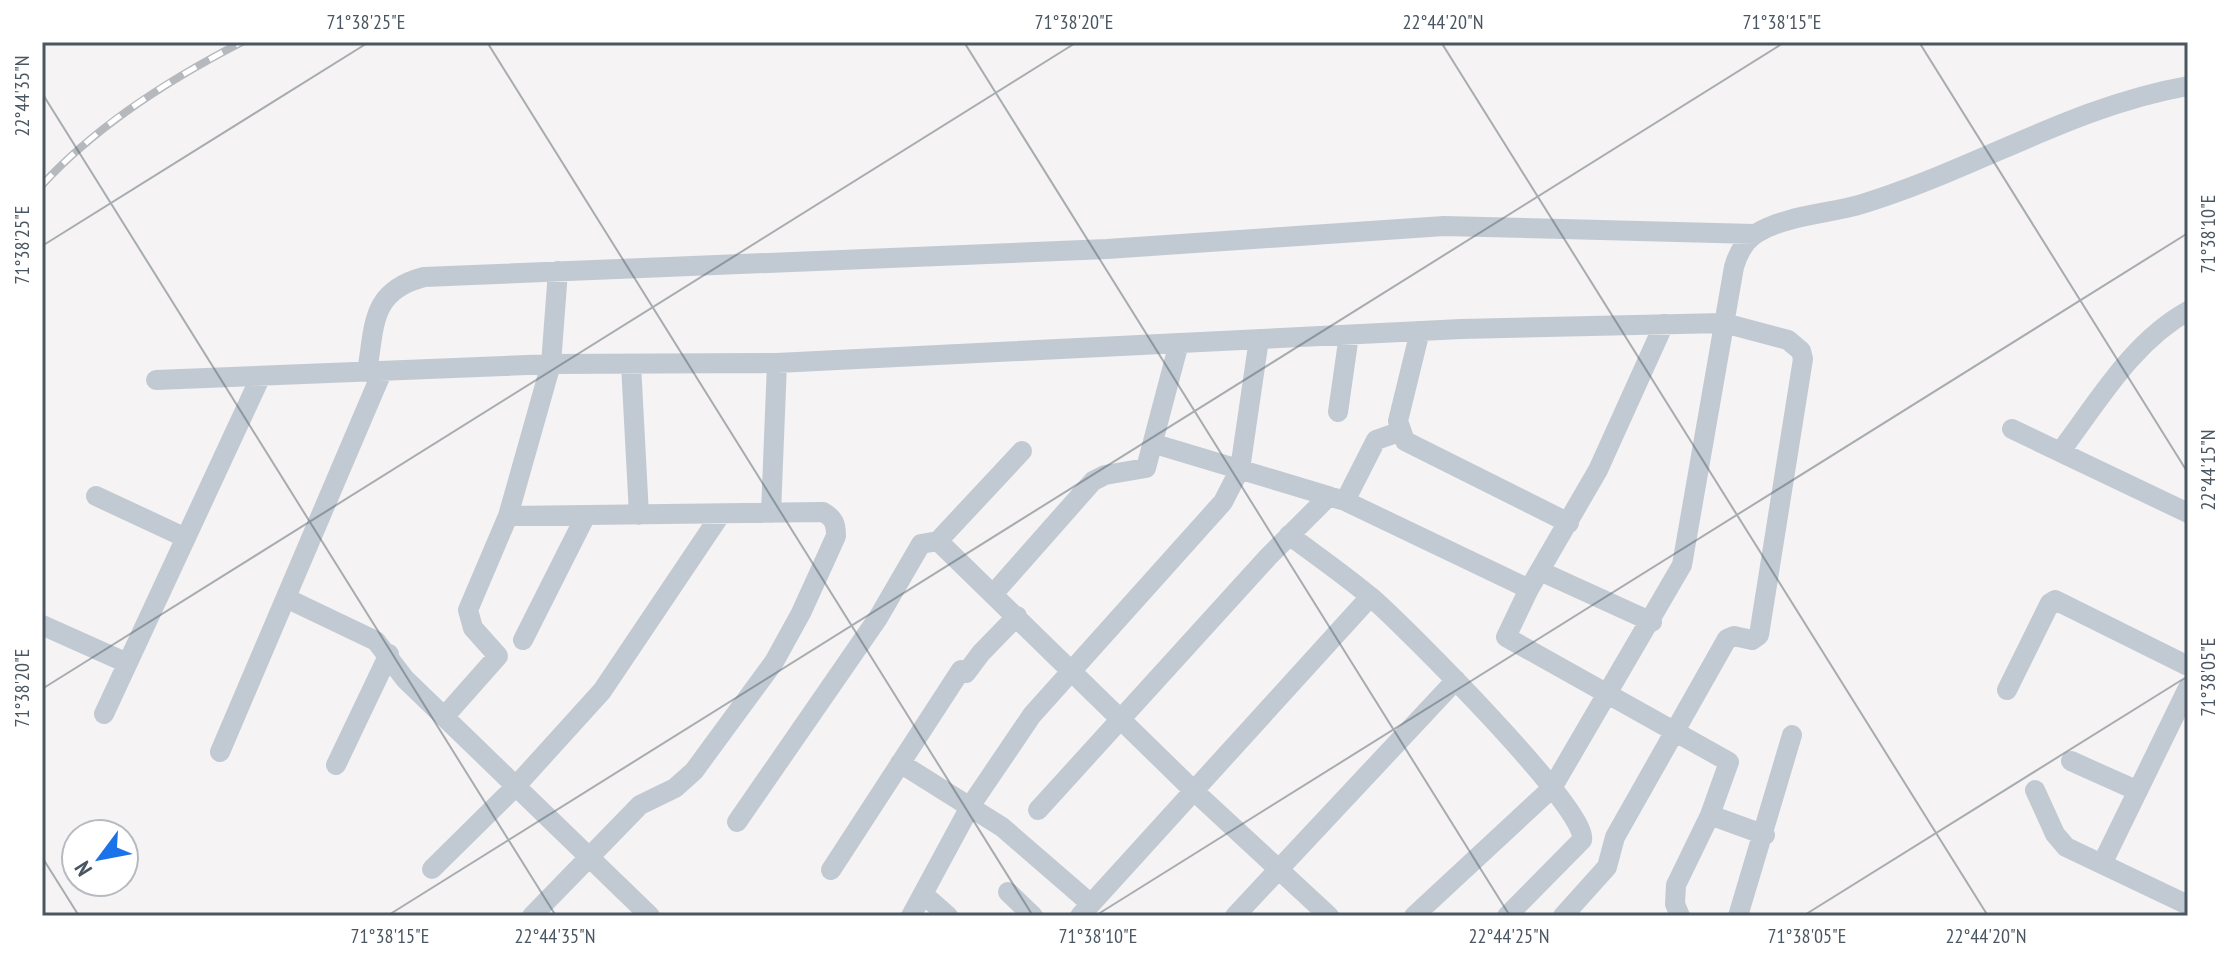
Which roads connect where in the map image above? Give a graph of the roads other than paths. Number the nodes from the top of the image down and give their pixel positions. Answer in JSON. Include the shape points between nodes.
{"nodes":[{"id":1,"x":2188,"y":86,"type":"edge"},
{"id":2,"x":1754,"y":234,"type":"junction"},
{"id":3,"x":558,"y":271,"type":"junction"},
{"id":4,"x":2188,"y":311,"type":"edge"},
{"id":5,"x":1724,"y":323,"type":"junction"},
{"id":6,"x":1664,"y":324,"type":"junction"},
{"id":7,"x":1420,"y":331,"type":"junction"},
{"id":8,"x":1349,"y":335,"type":"junction"},
{"id":9,"x":1259,"y":339,"type":"junction"},
{"id":10,"x":1179,"y":343,"type":"junction"},
{"id":11,"x":777,"y":363,"type":"junction"},
{"id":12,"x":551,"y":364,"type":"junction"},
{"id":13,"x":631,"y":364,"type":"junction"},
{"id":14,"x":374,"y":372,"type":"junction"},
{"id":15,"x":261,"y":376,"type":"junction"},
{"id":16,"x":156,"y":380,"type":"dead end"},
{"id":17,"x":1338,"y":412,"type":"dead end"},
{"id":18,"x":2012,"y":429,"type":"dead end"},
{"id":19,"x":1399,"y":432,"type":"junction"},
{"id":20,"x":1155,"y":444,"type":"junction"},
{"id":21,"x":1022,"y":451,"type":"dead end"},
{"id":22,"x":2060,"y":452,"type":"junction"},
{"id":23,"x":1240,"y":469,"type":"junction"},
{"id":24,"x":96,"y":496,"type":"dead end"},
{"id":25,"x":1337,"y":499,"type":"junction"},
{"id":26,"x":771,"y":513,"type":"junction"},
{"id":27,"x":2188,"y":513,"type":"edge"},
{"id":28,"x":721,"y":514,"type":"junction"},
{"id":29,"x":586,"y":515,"type":"junction"},
{"id":30,"x":639,"y":515,"type":"junction"},
{"id":31,"x":508,"y":516,"type":"junction"},
{"id":32,"x":1569,"y":523,"type":"junction"},
{"id":33,"x":1289,"y":535,"type":"junction"},
{"id":34,"x":186,"y":538,"type":"junction"},
{"id":35,"x":938,"y":541,"type":"junction"},
{"id":36,"x":1540,"y":571,"type":"junction"},
{"id":37,"x":1529,"y":589,"type":"junction"},
{"id":38,"x":994,"y":593,"type":"junction"},
{"id":39,"x":1370,"y":597,"type":"junction"},
{"id":40,"x":286,"y":598,"type":"junction"},
{"id":41,"x":1017,"y":616,"type":"junction"},
{"id":42,"x":1652,"y":622,"type":"junction"},
{"id":43,"x":42,"y":625,"type":"edge"},
{"id":44,"x":523,"y":640,"type":"dead end"},
{"id":45,"x":389,"y":654,"type":"junction"},
{"id":46,"x":127,"y":663,"type":"junction"},
{"id":47,"x":2188,"y":666,"type":"edge"},
{"id":48,"x":1071,"y":672,"type":"junction"},
{"id":49,"x":1456,"y":680,"type":"junction"},
{"id":50,"x":2188,"y":688,"type":"edge"},
{"id":51,"x":2007,"y":690,"type":"dead end"},
{"id":52,"x":1609,"y":696,"type":"junction"},
{"id":53,"x":104,"y":714,"type":"dead end"},
{"id":54,"x":444,"y":717,"type":"junction"},
{"id":55,"x":1123,"y":720,"type":"junction"},
{"id":56,"x":1674,"y":730,"type":"junction"},
{"id":57,"x":1792,"y":735,"type":"dead end"},
{"id":58,"x":220,"y":752,"type":"dead end"},
{"id":59,"x":2071,"y":761,"type":"dead end"},
{"id":60,"x":900,"y":763,"type":"junction"},
{"id":61,"x":336,"y":765,"type":"dead end"},
{"id":62,"x":515,"y":787,"type":"junction"},
{"id":63,"x":1552,"y":788,"type":"junction"},
{"id":64,"x":2035,"y":790,"type":"dead end"},
{"id":65,"x":1194,"y":791,"type":"junction"},
{"id":66,"x":2138,"y":791,"type":"junction"},
{"id":67,"x":971,"y":805,"type":"junction"},
{"id":68,"x":1038,"y":810,"type":"dead end"},
{"id":69,"x":1710,"y":815,"type":"junction"},
{"id":70,"x":737,"y":822,"type":"dead end"},
{"id":71,"x":1765,"y":835,"type":"junction"},
{"id":72,"x":588,"y":856,"type":"junction"},
{"id":73,"x":2102,"y":864,"type":"junction"},
{"id":74,"x":1278,"y":868,"type":"junction"},
{"id":75,"x":432,"y":869,"type":"dead end"},
{"id":76,"x":831,"y":870,"type":"dead end"},
{"id":77,"x":1008,"y":892,"type":"dead end"},
{"id":78,"x":923,"y":894,"type":"junction"},
{"id":79,"x":2188,"y":905,"type":"edge"},
{"id":80,"x":1086,"y":910,"type":"edge"},
{"id":81,"x":1511,"y":915,"type":"edge"},
{"id":82,"x":532,"y":916,"type":"edge"},
{"id":83,"x":650,"y":916,"type":"edge"},
{"id":84,"x":911,"y":916,"type":"edge"},
{"id":85,"x":948,"y":916,"type":"edge"},
{"id":86,"x":1033,"y":916,"type":"edge"},
{"id":87,"x":1235,"y":916,"type":"edge"},
{"id":88,"x":1329,"y":916,"type":"edge"},
{"id":89,"x":1414,"y":916,"type":"edge"},
{"id":90,"x":1563,"y":916,"type":"edge"},
{"id":91,"x":1680,"y":916,"type":"edge"},
{"id":92,"x":1738,"y":916,"type":"edge"}],
"edges":[{"from":1,"to":2,"type":"street","via":[[2090,111],[1863,204]]},
{"from":2,"to":3,"type":"street","via":[[1444,226],[1107,249]]},
{"from":2,"to":5,"type":"street","via":[[1739,250]]},
{"from":3,"to":12,"type":"street"},
{"from":3,"to":14,"type":"street","via":[[424,277],[402,283],[378,308]]},
{"from":4,"to":22,"type":"street","via":[[2134,355]]},
{"from":5,"to":6,"type":"street"},
{"from":5,"to":42,"type":"street","via":[[1682,565]]},
{"from":5,"to":56,"type":"street","via":[[1788,340],[1803,359],[1759,635],[1752,640],[1727,639]]},
{"from":6,"to":7,"type":"street"},
{"from":6,"to":32,"type":"street"},
{"from":7,"to":8,"type":"street"},
{"from":7,"to":19,"type":"street"},
{"from":8,"to":9,"type":"street"},
{"from":8,"to":17,"type":"street"},
{"from":9,"to":10,"type":"street"},
{"from":9,"to":23,"type":"street"},
{"from":10,"to":11,"type":"street"},
{"from":10,"to":20,"type":"street"},
{"from":11,"to":13,"type":"street"},
{"from":11,"to":26,"type":"street"},
{"from":12,"to":13,"type":"street"},
{"from":12,"to":14,"type":"street"},
{"from":12,"to":31,"type":"street"},
{"from":13,"to":30,"type":"street"},
{"from":14,"to":15,"type":"street"},
{"from":14,"to":40,"type":"street"},
{"from":15,"to":16,"type":"street"},
{"from":15,"to":34,"type":"street"},
{"from":18,"to":22,"type":"street"},
{"from":19,"to":25,"type":"street","via":[[1376,440]]},
{"from":19,"to":32,"type":"street","via":[[1410,445]]},
{"from":20,"to":23,"type":"street"},
{"from":20,"to":38,"type":"street","via":[[1151,462],[1141,471],[1093,481]]},
{"from":21,"to":35,"type":"street"},
{"from":22,"to":27,"type":"street"},
{"from":23,"to":25,"type":"street"},
{"from":23,"to":48,"type":"street","via":[[1223,502]]},
{"from":24,"to":34,"type":"street"},
{"from":25,"to":33,"type":"street"},
{"from":25,"to":37,"type":"street"},
{"from":26,"to":28,"type":"street"},
{"from":26,"to":72,"type":"street","via":[[823,512],[836,526],[801,613],[774,662],[694,771],[675,788],[640,805]]},
{"from":28,"to":30,"type":"street"},
{"from":28,"to":62,"type":"street","via":[[602,691]]},
{"from":29,"to":30,"type":"street"},
{"from":29,"to":31,"type":"street"},
{"from":29,"to":44,"type":"street"},
{"from":31,"to":54,"type":"street","via":[[468,610],[473,628],[497,650],[496,662]]},
{"from":32,"to":36,"type":"street"},
{"from":33,"to":39,"type":"street"},
{"from":33,"to":55,"type":"street"},
{"from":34,"to":46,"type":"street"},
{"from":35,"to":38,"type":"street"},
{"from":35,"to":70,"type":"street","via":[[921,544],[878,618]]},
{"from":36,"to":37,"type":"street"},
{"from":36,"to":42,"type":"street"},
{"from":37,"to":52,"type":"street","via":[[1508,639]]},
{"from":38,"to":41,"type":"street"},
{"from":39,"to":49,"type":"street"},
{"from":39,"to":65,"type":"street"},
{"from":40,"to":45,"type":"street","via":[[376,641]]},
{"from":40,"to":58,"type":"street"},
{"from":41,"to":48,"type":"street"},
{"from":41,"to":60,"type":"street","via":[[964,672]]},
{"from":42,"to":52,"type":"street"},
{"from":43,"to":46,"type":"street"},
{"from":45,"to":54,"type":"street","via":[[405,679]]},
{"from":45,"to":61,"type":"street"},
{"from":46,"to":53,"type":"street"},
{"from":47,"to":51,"type":"street","via":[[2055,600]]},
{"from":48,"to":55,"type":"street"},
{"from":48,"to":67,"type":"street","via":[[1032,715]]},
{"from":49,"to":63,"type":"street"},
{"from":49,"to":74,"type":"street"},
{"from":50,"to":66,"type":"street"},
{"from":52,"to":56,"type":"street"},
{"from":52,"to":63,"type":"street"},
{"from":54,"to":62,"type":"street"},
{"from":55,"to":65,"type":"street"},
{"from":55,"to":68,"type":"street"},
{"from":56,"to":69,"type":"street","via":[[1729,762]]},
{"from":56,"to":90,"type":"street","via":[[1615,837],[1607,867]]},
{"from":57,"to":71,"type":"street"},
{"from":59,"to":66,"type":"street"},
{"from":60,"to":67,"type":"street"},
{"from":60,"to":76,"type":"street"},
{"from":62,"to":72,"type":"street"},
{"from":62,"to":75,"type":"street"},
{"from":63,"to":81,"type":"street","via":[[1584,835]]},
{"from":63,"to":89,"type":"street"},
{"from":64,"to":73,"type":"street","via":[[2060,841]]},
{"from":65,"to":74,"type":"street"},
{"from":65,"to":80,"type":"street"},
{"from":66,"to":73,"type":"street"},
{"from":67,"to":78,"type":"street"},
{"from":67,"to":80,"type":"street","via":[[1024,845]]},
{"from":69,"to":71,"type":"street"},
{"from":69,"to":91,"type":"street","via":[[1676,885]]},
{"from":71,"to":92,"type":"street"},
{"from":72,"to":82,"type":"street"},
{"from":72,"to":83,"type":"street"},
{"from":73,"to":79,"type":"street"},
{"from":74,"to":87,"type":"street"},
{"from":74,"to":88,"type":"street"},
{"from":77,"to":86,"type":"street"},
{"from":78,"to":84,"type":"street"},
{"from":78,"to":85,"type":"street"}]}
